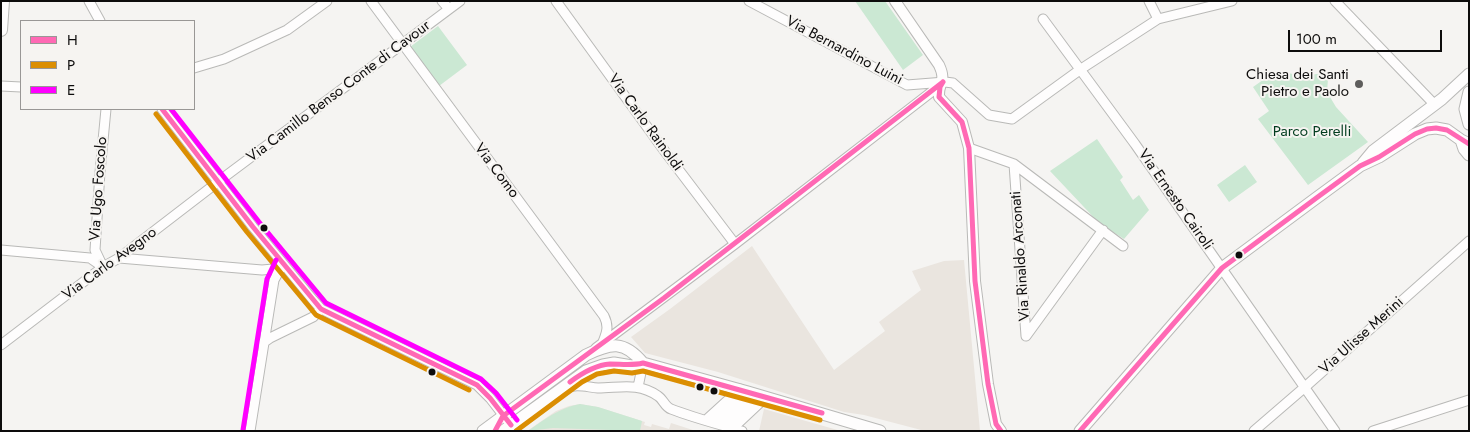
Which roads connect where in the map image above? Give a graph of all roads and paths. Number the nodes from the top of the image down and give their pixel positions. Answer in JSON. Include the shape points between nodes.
{"nodes":[{"id":1,"x":3,"y":1,"type":"edge"},
{"id":2,"x":89,"y":1,"type":"edge"},
{"id":3,"x":327,"y":1,"type":"edge"},
{"id":4,"x":371,"y":1,"type":"edge"},
{"id":5,"x":442,"y":1,"type":"edge"},
{"id":6,"x":460,"y":1,"type":"edge"},
{"id":7,"x":556,"y":1,"type":"edge"},
{"id":8,"x":749,"y":1,"type":"edge"},
{"id":9,"x":895,"y":1,"type":"edge"},
{"id":10,"x":1149,"y":1,"type":"edge"},
{"id":11,"x":1232,"y":1,"type":"edge"},
{"id":12,"x":1335,"y":1,"type":"edge"},
{"id":13,"x":449,"y":9,"type":"junction"},
{"id":14,"x":1044,"y":19,"type":"dead end"},
{"id":15,"x":1158,"y":19,"type":"junction"},
{"id":16,"x":99,"y":20,"type":"edge"},
{"id":17,"x":1,"y":30,"type":"edge"},
{"id":18,"x":402,"y":45,"type":"junction"},
{"id":19,"x":195,"y":68,"type":"edge"},
{"id":20,"x":1081,"y":69,"type":"junction"},
{"id":21,"x":1465,"y":77,"type":"edge"},
{"id":22,"x":943,"y":82,"type":"junction"},
{"id":23,"x":1,"y":86,"type":"edge"},
{"id":24,"x":20,"y":87,"type":"edge"},
{"id":25,"x":1468,"y":92,"type":"edge"},
{"id":26,"x":1449,"y":93,"type":"junction"},
{"id":27,"x":1435,"y":105,"type":"junction"},
{"id":28,"x":106,"y":110,"type":"edge"},
{"id":29,"x":163,"y":110,"type":"edge"},
{"id":30,"x":1469,"y":124,"type":"edge"},
{"id":31,"x":1465,"y":142,"type":"edge"},
{"id":32,"x":969,"y":148,"type":"junction"},
{"id":33,"x":1469,"y":155,"type":"edge"},
{"id":34,"x":1014,"y":164,"type":"junction"},
{"id":35,"x":1360,"y":166,"type":"junction"},
{"id":36,"x":219,"y":182,"type":"junction"},
{"id":37,"x":1103,"y":230,"type":"junction"},
{"id":38,"x":1469,"y":240,"type":"edge"},
{"id":39,"x":735,"y":244,"type":"junction"},
{"id":40,"x":1123,"y":246,"type":"dead end"},
{"id":41,"x":1,"y":250,"type":"edge"},
{"id":42,"x":119,"y":258,"type":"junction"},
{"id":43,"x":283,"y":264,"type":"junction"},
{"id":44,"x":103,"y":267,"type":"junction"},
{"id":45,"x":1222,"y":268,"type":"junction"},
{"id":46,"x":321,"y":309,"type":"junction"},
{"id":47,"x":264,"y":343,"type":"junction"},
{"id":48,"x":602,"y":344,"type":"junction"},
{"id":49,"x":1,"y":345,"type":"edge"},
{"id":50,"x":586,"y":355,"type":"junction"},
{"id":51,"x":643,"y":363,"type":"junction"},
{"id":52,"x":638,"y":387,"type":"junction"},
{"id":53,"x":1305,"y":387,"type":"junction"},
{"id":54,"x":555,"y":393,"type":"junction"},
{"id":55,"x":753,"y":393,"type":"junction"},
{"id":56,"x":1469,"y":400,"type":"edge"},
{"id":57,"x":503,"y":416,"type":"junction"},
{"id":58,"x":706,"y":420,"type":"junction"},
{"id":59,"x":716,"y":423,"type":"junction"},
{"id":60,"x":507,"y":428,"type":"edge"},
{"id":61,"x":733,"y":428,"type":"edge"},
{"id":62,"x":997,"y":429,"type":"edge"},
{"id":63,"x":250,"y":431,"type":"edge"},
{"id":64,"x":483,"y":431,"type":"edge"},
{"id":65,"x":495,"y":431,"type":"edge"},
{"id":66,"x":880,"y":431,"type":"edge"},
{"id":67,"x":1080,"y":431,"type":"edge"},
{"id":68,"x":1254,"y":431,"type":"edge"},
{"id":69,"x":1335,"y":431,"type":"edge"},
{"id":70,"x":1374,"y":431,"type":"edge"}],
"edges":[{"from":1,"to":17,"type":"main road"},
{"from":2,"to":16,"type":"street"},
{"from":3,"to":19,"type":"street","via":[[288,30],[224,59]]},
{"from":4,"to":18,"type":"street","name":"Via Como"},
{"from":5,"to":13,"type":"street"},
{"from":6,"to":13,"type":"street","name":"Via Camillo Benso Conte di Cavour"},
{"from":7,"to":39,"type":"street","name":"Via Carlo Rainoldi"},
{"from":8,"to":22,"type":"street","name":"Via Bernardino Luini","via":[[907,85]]},
{"from":9,"to":22,"type":"street","via":[[939,64]]},
{"from":10,"to":15,"type":"street"},
{"from":11,"to":15,"type":"street"},
{"from":12,"to":27,"type":"street"},
{"from":13,"to":18,"type":"street","name":"Via Camillo Benso Conte di Cavour"},
{"from":14,"to":20,"type":"street","name":"Via Ernesto Cairoli"},
{"from":15,"to":20,"type":"street"},
{"from":18,"to":36,"type":"street","name":"Via Camillo Benso Conte di Cavour"},
{"from":18,"to":48,"type":"street","name":"Via Como","via":[[604,316],[608,330]]},
{"from":20,"to":22,"type":"street","via":[[1012,120],[989,115],[953,83]]},
{"from":20,"to":45,"type":"street","name":"Via Ernesto Cairoli"},
{"from":21,"to":26,"type":"main road"},
{"from":22,"to":32,"type":"street","via":[[939,97],[962,122]]},
{"from":22,"to":39,"type":"street"},
{"from":23,"to":24,"type":"street"},
{"from":25,"to":26,"type":"main road"},
{"from":25,"to":30,"type":"main road","via":[[1465,109]]},
{"from":26,"to":27,"type":"main road"},
{"from":27,"to":35,"type":"main road","via":[[1373,151]]},
{"from":28,"to":44,"type":"street","name":"Via Ugo Foscolo","via":[[95,250]]},
{"from":29,"to":36,"type":"street"},
{"from":31,"to":33,"type":"main road","via":[[1464,150]]},
{"from":31,"to":35,"type":"main road","via":[[1447,130],[1429,129]]},
{"from":32,"to":34,"type":"street","name":"Via Rinaldo Arconati"},
{"from":32,"to":62,"type":"street","via":[[974,281]]},
{"from":34,"to":37,"type":"street","name":"Via Rinaldo Arconati"},
{"from":34,"to":37,"type":"street","name":"Via Rinaldo Arconati","via":[[1026,336]]},
{"from":35,"to":45,"type":"main road"},
{"from":36,"to":42,"type":"street","name":"Via Carlo Avegno"},
{"from":36,"to":43,"type":"street"},
{"from":37,"to":40,"type":"street","name":"Via Rinaldo Arconati"},
{"from":38,"to":53,"type":"street","name":"Via Ulisse Merini"},
{"from":39,"to":48,"type":"street"},
{"from":41,"to":44,"type":"street","via":[[90,258]]},
{"from":42,"to":43,"type":"street","via":[[262,270]]},
{"from":42,"to":44,"type":"street","name":"Via Carlo Avegno"},
{"from":43,"to":46,"type":"street"},
{"from":43,"to":47,"type":"street","via":[[274,280]]},
{"from":44,"to":49,"type":"street","name":"Via Carlo Avegno"},
{"from":45,"to":53,"type":"street","name":"Via Ernesto Cairoli"},
{"from":45,"to":67,"type":"main road"},
{"from":46,"to":47,"type":"street","via":[[313,317]]},
{"from":46,"to":57,"type":"street","via":[[477,386]]},
{"from":47,"to":63,"type":"street"},
{"from":48,"to":50,"type":"street"},
{"from":50,"to":51,"type":"main road","via":[[615,345],[630,350]]},
{"from":50,"to":57,"type":"main road"},
{"from":51,"to":52,"type":"street"},
{"from":51,"to":54,"type":"main road","via":[[632,366],[603,364],[586,371]]},
{"from":51,"to":55,"type":"main road"},
{"from":52,"to":54,"type":"street","via":[[570,386]]},
{"from":52,"to":58,"type":"street","via":[[659,396],[668,408]]},
{"from":53,"to":68,"type":"street","name":"Via Ulisse Merini"},
{"from":53,"to":69,"type":"street","name":"Via Ernesto Cairoli"},
{"from":54,"to":60,"type":"main road"},
{"from":55,"to":58,"type":"street"},
{"from":55,"to":59,"type":"street"},
{"from":55,"to":61,"type":"street"},
{"from":55,"to":66,"type":"main road"},
{"from":56,"to":70,"type":"street"},
{"from":57,"to":60,"type":"street"},
{"from":57,"to":64,"type":"main road"},
{"from":57,"to":65,"type":"street"},
{"from":58,"to":59,"type":"street"},
{"from":59,"to":61,"type":"street"}]}
